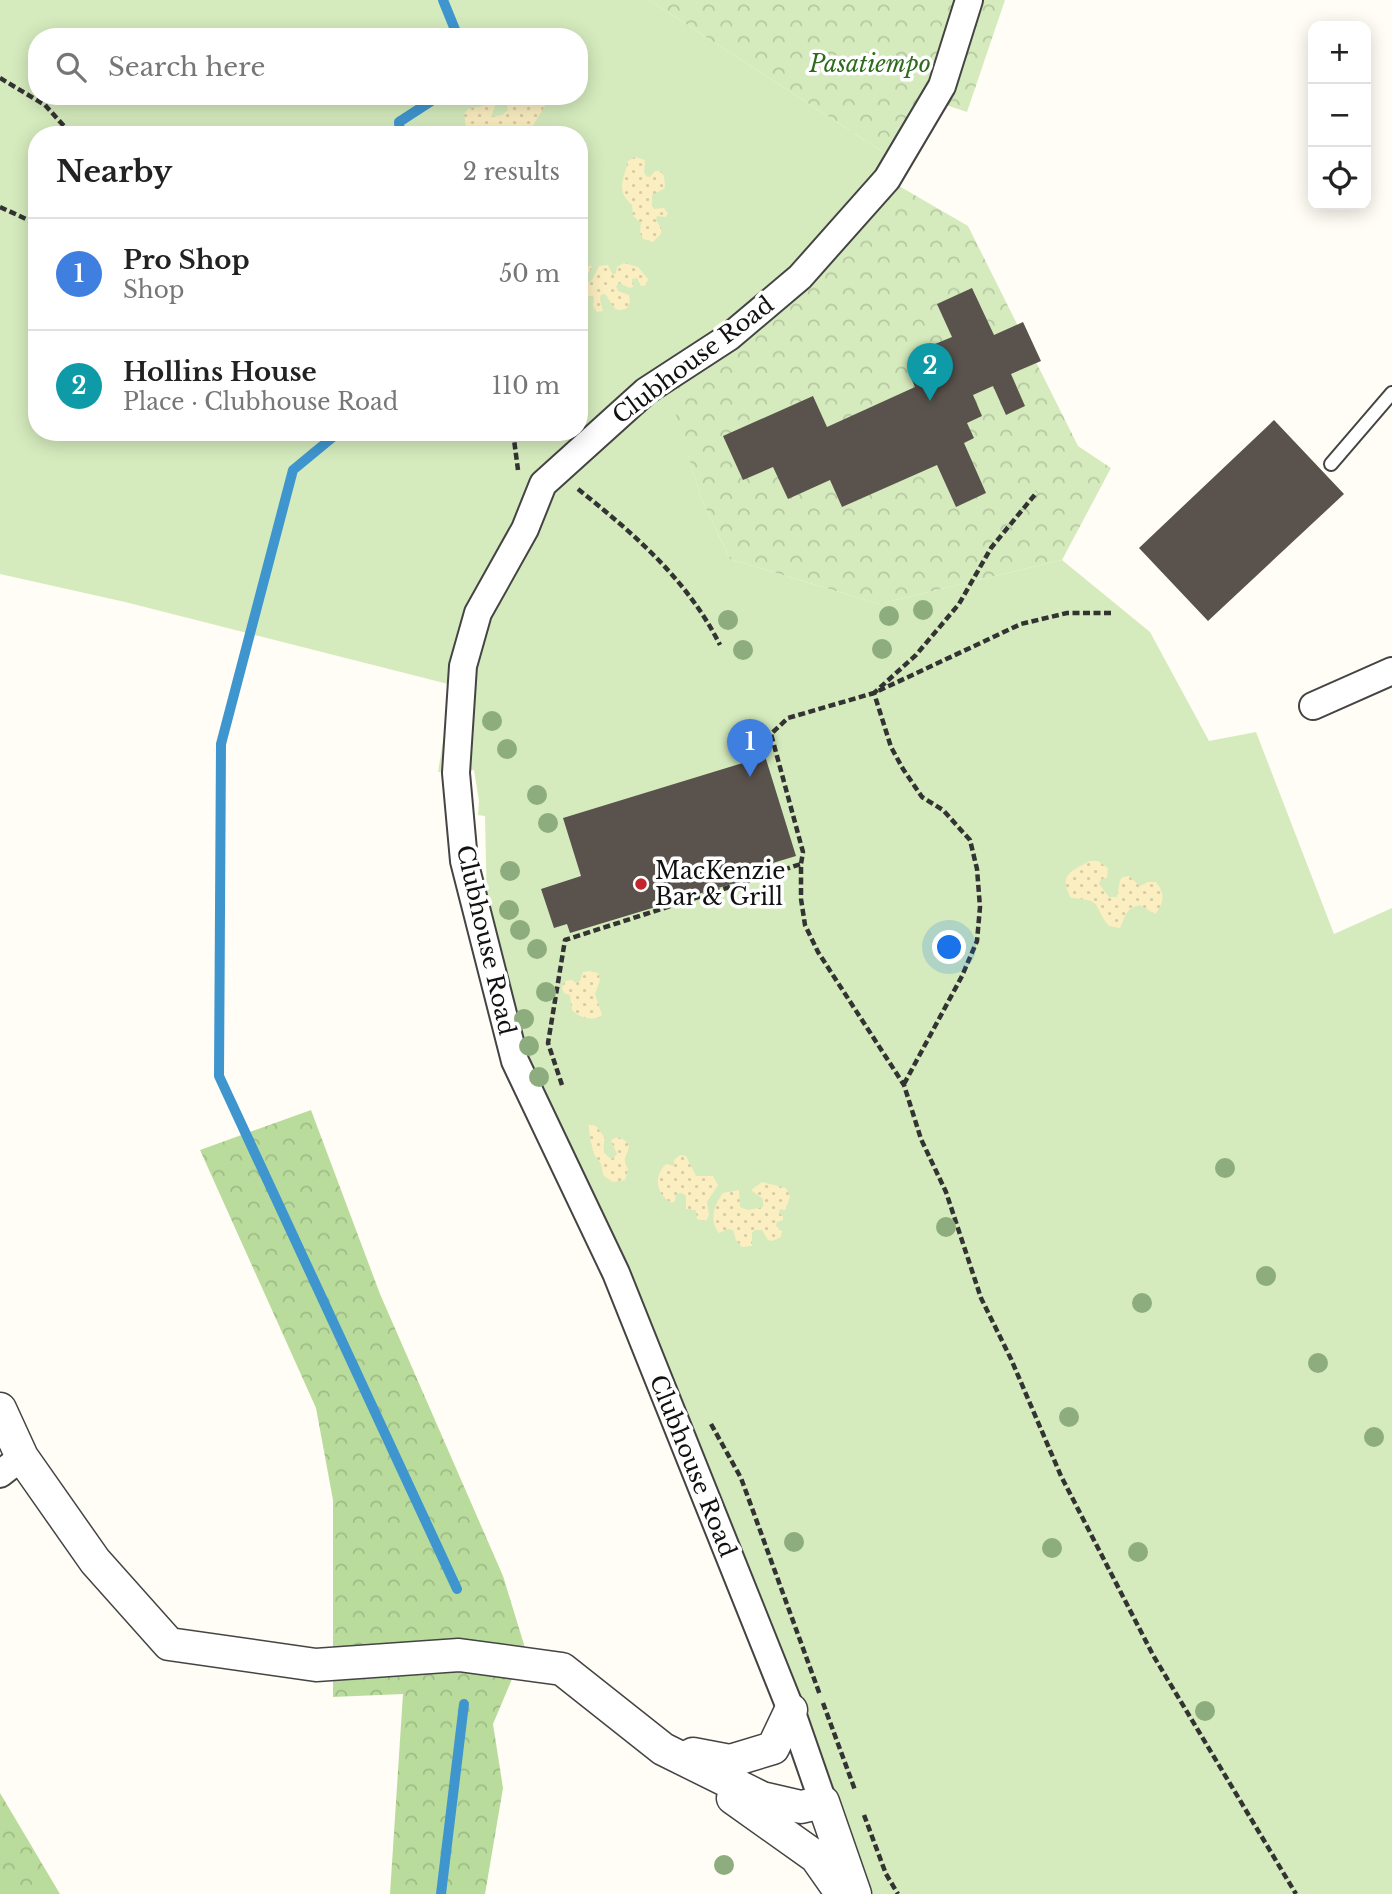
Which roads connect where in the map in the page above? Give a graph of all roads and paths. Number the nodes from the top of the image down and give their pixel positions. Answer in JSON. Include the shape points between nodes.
{"nodes":[{"id":1,"x":969,"y":0,"type":"edge"},
{"id":2,"x":0,"y":78,"type":"edge"},
{"id":3,"x":28,"y":95,"type":"edge"},
{"id":4,"x":45,"y":105,"type":"edge"},
{"id":5,"x":64,"y":126,"type":"edge"},
{"id":6,"x":0,"y":207,"type":"edge"},
{"id":7,"x":28,"y":220,"type":"edge"},
{"id":8,"x":1392,"y":393,"type":"edge"},
{"id":9,"x":514,"y":441,"type":"edge"},
{"id":10,"x":1331,"y":464,"type":"dead end"},
{"id":11,"x":543,"y":484,"type":"junction"},
{"id":12,"x":1038,"y":492,"type":"dead end"},
{"id":13,"x":1111,"y":613,"type":"dead end"},
{"id":14,"x":720,"y":645,"type":"dead end"},
{"id":15,"x":1392,"y":671,"type":"edge"},
{"id":16,"x":874,"y":693,"type":"junction"},
{"id":17,"x":1313,"y":706,"type":"dead end"},
{"id":18,"x":801,"y":864,"type":"junction"},
{"id":19,"x":904,"y":1085,"type":"junction"},
{"id":20,"x":565,"y":1094,"type":"dead end"},
{"id":21,"x":0,"y":1409,"type":"edge"},
{"id":22,"x":707,"y":1418,"type":"dead end"},
{"id":23,"x":11,"y":1466,"type":"edge"},
{"id":24,"x":791,"y":1710,"type":"junction"},
{"id":25,"x":663,"y":1749,"type":"junction"},
{"id":26,"x":858,"y":1798,"type":"dead end"},
{"id":27,"x":823,"y":1802,"type":"junction"},
{"id":28,"x":863,"y":1811,"type":"dead end"},
{"id":29,"x":842,"y":1894,"type":"edge"},
{"id":30,"x":855,"y":1894,"type":"edge"},
{"id":31,"x":898,"y":1894,"type":"edge"},
{"id":32,"x":1296,"y":1894,"type":"edge"}],
"edges":[{"from":1,"to":11,"type":"street","name":"Clubhouse Road","via":[[942,86],[887,179],[800,277],[729,337],[646,391]]},
{"from":2,"to":3,"type":"path"},
{"from":4,"to":5,"type":"path"},
{"from":6,"to":7,"type":"path"},
{"from":8,"to":10,"type":"lane"},
{"from":9,"to":11,"type":"path","via":[[519,481]]},
{"from":11,"to":14,"type":"path","via":[[573,486],[632,532],[676,577]]},
{"from":11,"to":24,"type":"street","name":"Clubhouse Road","via":[[525,529],[478,613],[463,666],[456,773],[464,861],[515,1061],[615,1273]]},
{"from":12,"to":16,"type":"path","via":[[991,548],[959,604],[916,655]]},
{"from":13,"to":16,"type":"path","via":[[1067,613],[1021,624]]},
{"from":15,"to":17,"type":"street"},
{"from":16,"to":18,"type":"path","via":[[788,718],[771,734],[803,852]]},
{"from":16,"to":19,"type":"path","via":[[903,769],[922,797],[943,810],[970,841],[980,907],[976,941],[962,976]]},
{"from":18,"to":19,"type":"path","via":[[805,926]]},
{"from":18,"to":20,"type":"path","via":[[565,940],[548,1043]]},
{"from":19,"to":32,"type":"path","via":[[981,1298],[1061,1476],[1153,1655]]},
{"from":21,"to":23,"type":"street"},
{"from":22,"to":26,"type":"path","via":[[741,1478]]},
{"from":23,"to":25,"type":"street","via":[[169,1644],[316,1664],[459,1655],[562,1669]]},
{"from":24,"to":25,"type":"street","via":[[773,1748],[730,1761]]},
{"from":24,"to":27,"type":"street","name":"Clubhouse Road"},
{"from":25,"to":27,"type":"street","via":[[762,1798],[801,1807]]},
{"from":25,"to":29,"type":"street","via":[[816,1857]]},
{"from":27,"to":30,"type":"street"},
{"from":28,"to":31,"type":"path"}]}
